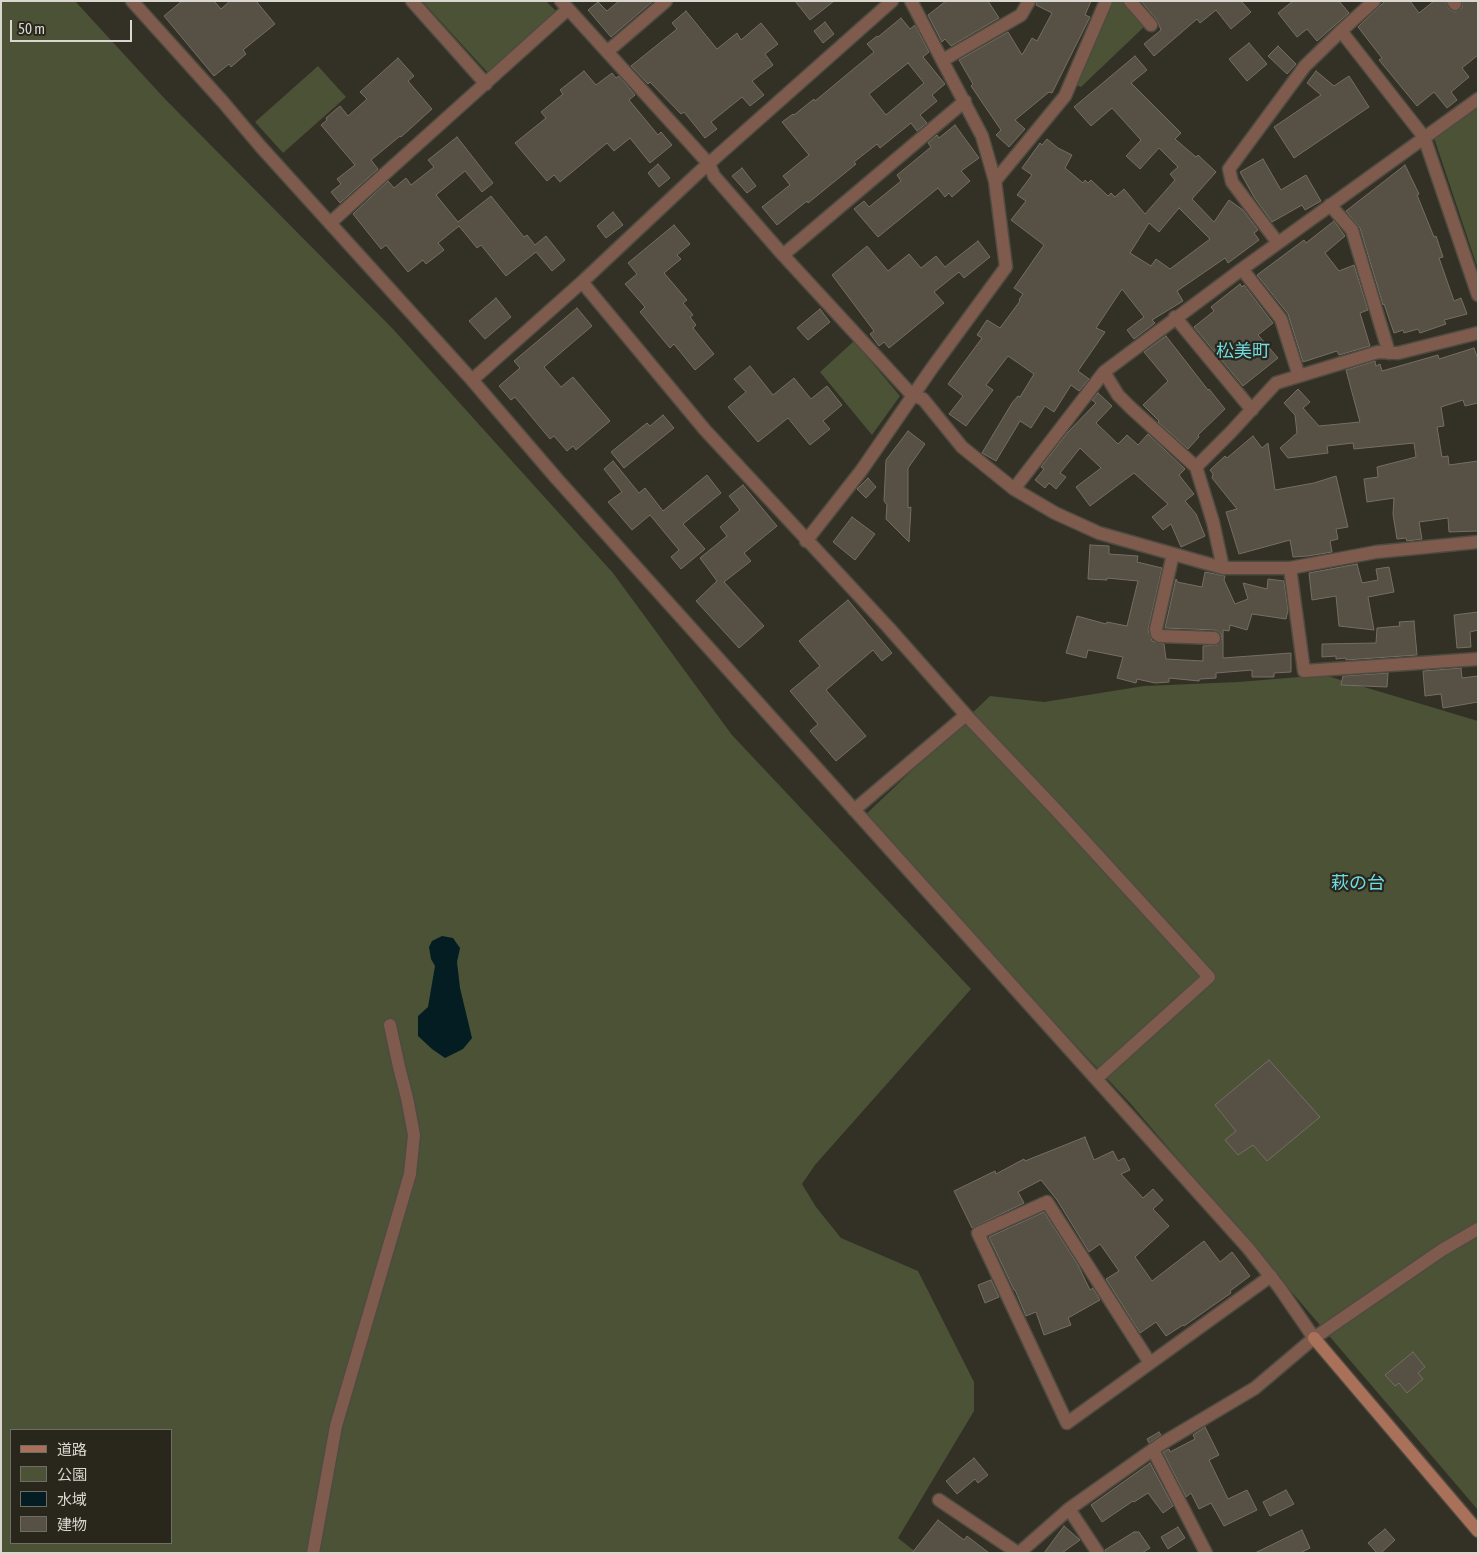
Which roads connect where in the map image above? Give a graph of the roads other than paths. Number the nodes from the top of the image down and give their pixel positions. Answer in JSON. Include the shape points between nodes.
{"nodes":[{"id":1,"x":132,"y":1,"type":"edge"},
{"id":2,"x":412,"y":1,"type":"edge"},
{"id":3,"x":666,"y":1,"type":"edge"},
{"id":4,"x":892,"y":1,"type":"edge"},
{"id":5,"x":912,"y":1,"type":"edge"},
{"id":6,"x":1029,"y":1,"type":"edge"},
{"id":7,"x":1106,"y":1,"type":"edge"},
{"id":8,"x":1130,"y":1,"type":"edge"},
{"id":9,"x":1374,"y":1,"type":"edge"},
{"id":10,"x":564,"y":5,"type":"edge"},
{"id":11,"x":1151,"y":25,"type":"dead end"},
{"id":12,"x":1341,"y":31,"type":"junction"},
{"id":13,"x":608,"y":51,"type":"junction"},
{"id":14,"x":943,"y":60,"type":"junction"},
{"id":15,"x":486,"y":84,"type":"junction"},
{"id":16,"x":1478,"y":99,"type":"edge"},
{"id":17,"x":965,"y":101,"type":"junction"},
{"id":18,"x":1424,"y":137,"type":"junction"},
{"id":19,"x":709,"y":164,"type":"junction"},
{"id":20,"x":995,"y":181,"type":"junction"},
{"id":21,"x":1330,"y":205,"type":"junction"},
{"id":22,"x":330,"y":223,"type":"junction"},
{"id":23,"x":1278,"y":243,"type":"junction"},
{"id":24,"x":782,"y":255,"type":"junction"},
{"id":25,"x":1242,"y":269,"type":"junction"},
{"id":26,"x":582,"y":282,"type":"junction"},
{"id":27,"x":1478,"y":295,"type":"edge"},
{"id":28,"x":1176,"y":318,"type":"junction"},
{"id":29,"x":1478,"y":333,"type":"edge"},
{"id":30,"x":1389,"y":353,"type":"junction"},
{"id":31,"x":1104,"y":372,"type":"junction"},
{"id":32,"x":1299,"y":376,"type":"junction"},
{"id":33,"x":472,"y":380,"type":"junction"},
{"id":34,"x":912,"y":395,"type":"junction"},
{"id":35,"x":1252,"y":410,"type":"junction"},
{"id":36,"x":1196,"y":467,"type":"junction"},
{"id":37,"x":1014,"y":489,"type":"junction"},
{"id":38,"x":806,"y":541,"type":"junction"},
{"id":39,"x":1478,"y":542,"type":"edge"},
{"id":40,"x":1173,"y":554,"type":"junction"},
{"id":41,"x":1222,"y":568,"type":"junction"},
{"id":42,"x":1290,"y":568,"type":"junction"},
{"id":43,"x":1214,"y":638,"type":"dead end"},
{"id":44,"x":1478,"y":659,"type":"edge"},
{"id":45,"x":966,"y":715,"type":"junction"},
{"id":46,"x":854,"y":810,"type":"junction"},
{"id":47,"x":390,"y":1025,"type":"dead end"},
{"id":48,"x":1097,"y":1078,"type":"junction"},
{"id":49,"x":1478,"y":1229,"type":"edge"},
{"id":50,"x":1271,"y":1276,"type":"junction"},
{"id":51,"x":1314,"y":1338,"type":"junction"},
{"id":52,"x":1150,"y":1363,"type":"junction"},
{"id":53,"x":1153,"y":1450,"type":"junction"},
{"id":54,"x":940,"y":1500,"type":"dead end"},
{"id":55,"x":1069,"y":1508,"type":"junction"},
{"id":56,"x":1478,"y":1530,"type":"edge"},
{"id":57,"x":313,"y":1553,"type":"edge"},
{"id":58,"x":1018,"y":1553,"type":"edge"},
{"id":59,"x":1098,"y":1553,"type":"edge"},
{"id":60,"x":1206,"y":1553,"type":"edge"}],
"edges":[{"from":1,"to":22,"type":"street"},
{"from":2,"to":15,"type":"street"},
{"from":3,"to":13,"type":"street"},
{"from":4,"to":19,"type":"street"},
{"from":5,"to":14,"type":"street"},
{"from":6,"to":14,"type":"street","via":[[1021,15]]},
{"from":7,"to":20,"type":"street","via":[[1066,96]]},
{"from":8,"to":11,"type":"street"},
{"from":9,"to":12,"type":"street"},
{"from":10,"to":13,"type":"street"},
{"from":10,"to":15,"type":"street"},
{"from":12,"to":18,"type":"street"},
{"from":12,"to":23,"type":"street","via":[[1306,66],[1229,169],[1232,182]]},
{"from":13,"to":19,"type":"street"},
{"from":14,"to":17,"type":"street"},
{"from":15,"to":22,"type":"street"},
{"from":16,"to":18,"type":"street"},
{"from":17,"to":20,"type":"street","via":[[982,136]]},
{"from":17,"to":24,"type":"street"},
{"from":18,"to":21,"type":"street"},
{"from":18,"to":27,"type":"street"},
{"from":19,"to":24,"type":"street","via":[[714,176]]},
{"from":19,"to":26,"type":"street"},
{"from":20,"to":34,"type":"street","via":[[1006,267]]},
{"from":21,"to":23,"type":"street"},
{"from":21,"to":30,"type":"street","via":[[1352,230]]},
{"from":22,"to":33,"type":"street"},
{"from":23,"to":25,"type":"street"},
{"from":24,"to":34,"type":"street"},
{"from":25,"to":28,"type":"street"},
{"from":25,"to":32,"type":"street","via":[[1281,319]]},
{"from":26,"to":33,"type":"street"},
{"from":26,"to":38,"type":"street","via":[[705,430]]},
{"from":28,"to":31,"type":"street"},
{"from":28,"to":35,"type":"street"},
{"from":29,"to":30,"type":"street"},
{"from":30,"to":32,"type":"street","via":[[1378,352]]},
{"from":31,"to":36,"type":"street","via":[[1130,408]]},
{"from":31,"to":37,"type":"street"},
{"from":32,"to":35,"type":"street","via":[[1276,382]]},
{"from":33,"to":46,"type":"street","via":[[556,479]]},
{"from":34,"to":37,"type":"street","via":[[923,399],[962,447]]},
{"from":34,"to":38,"type":"street","via":[[862,470]]},
{"from":35,"to":36,"type":"street"},
{"from":36,"to":41,"type":"street","via":[[1213,522]]},
{"from":37,"to":40,"type":"street","via":[[1099,533]]},
{"from":38,"to":45,"type":"street"},
{"from":39,"to":42,"type":"street","via":[[1376,552]]},
{"from":40,"to":41,"type":"street"},
{"from":40,"to":43,"type":"street","via":[[1156,629],[1158,634]]},
{"from":41,"to":42,"type":"street"},
{"from":42,"to":44,"type":"street","via":[[1304,671]]},
{"from":45,"to":46,"type":"street"},
{"from":45,"to":48,"type":"street","via":[[1210,977]]},
{"from":46,"to":48,"type":"street"},
{"from":47,"to":57,"type":"street","via":[[414,1135],[410,1174],[336,1426]]},
{"from":48,"to":50,"type":"street"},
{"from":49,"to":51,"type":"street"},
{"from":50,"to":51,"type":"street"},
{"from":50,"to":52,"type":"street"},
{"from":51,"to":53,"type":"street","via":[[1255,1388]]},
{"from":51,"to":56,"type":"street"},
{"from":52,"to":52,"type":"street","via":[[1047,1202],[978,1232],[1066,1423]]},
{"from":53,"to":55,"type":"street"},
{"from":53,"to":60,"type":"street"},
{"from":54,"to":58,"type":"street"},
{"from":55,"to":58,"type":"street"},
{"from":55,"to":59,"type":"street"}]}
